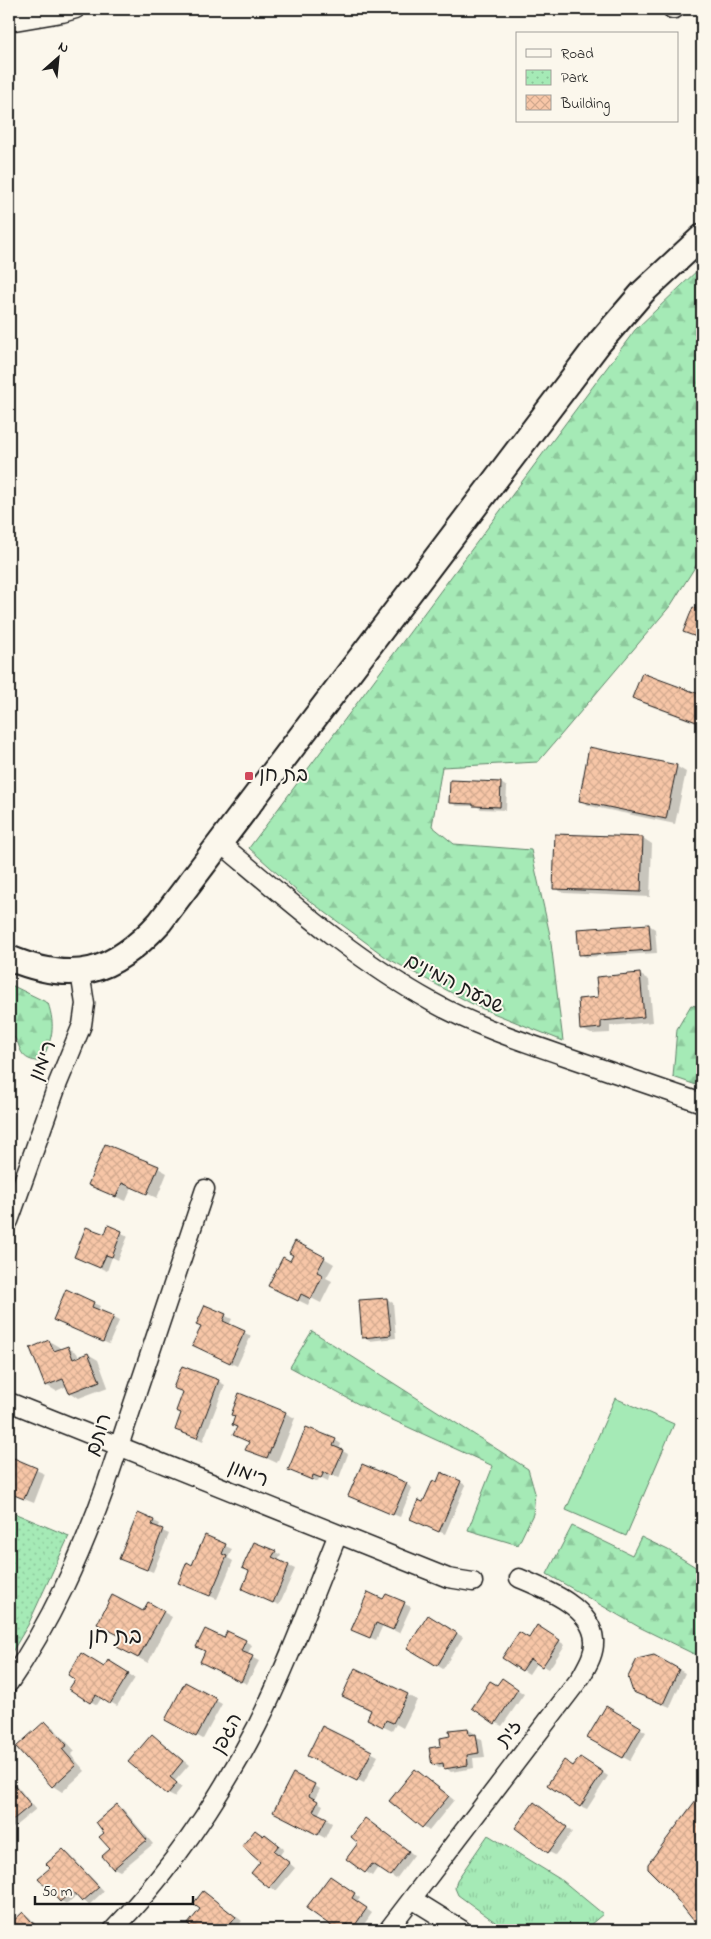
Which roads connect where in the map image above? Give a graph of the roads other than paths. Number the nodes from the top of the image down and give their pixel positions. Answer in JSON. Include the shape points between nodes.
{"nodes":[{"id":1,"x":76,"y":9,"type":"edge"},
{"id":2,"x":9,"y":22,"type":"edge"},
{"id":3,"x":702,"y":237,"type":"edge"},
{"id":4,"x":220,"y":843,"type":"junction"},
{"id":5,"x":9,"y":958,"type":"edge"},
{"id":6,"x":80,"y":972,"type":"junction"},
{"id":7,"x":702,"y":1103,"type":"edge"},
{"id":8,"x":205,"y":1189,"type":"dead end"},
{"id":9,"x":9,"y":1221,"type":"edge"},
{"id":10,"x":9,"y":1402,"type":"edge"},
{"id":11,"x":119,"y":1446,"type":"junction"},
{"id":12,"x":338,"y":1534,"type":"junction"},
{"id":13,"x":519,"y":1578,"type":"dead end"},
{"id":14,"x":472,"y":1582,"type":"dead end"},
{"id":15,"x":9,"y":1683,"type":"edge"},
{"id":16,"x":412,"y":1898,"type":"junction"},
{"id":17,"x":113,"y":1930,"type":"edge"},
{"id":18,"x":388,"y":1930,"type":"edge"},
{"id":19,"x":462,"y":1930,"type":"edge"}],
"edges":[{"from":1,"to":2,"type":"street"},
{"from":3,"to":4,"type":"main road","via":[[643,292],[599,343]]},
{"from":4,"to":6,"type":"main road","via":[[143,941],[107,965]]},
{"from":4,"to":7,"type":"street","name":"שבעת המינים","via":[[322,928],[395,980],[434,1003],[516,1039]]},
{"from":5,"to":6,"type":"main road","via":[[46,970]]},
{"from":6,"to":9,"type":"street","name":"רימון","via":[[85,1004],[82,1025]]},
{"from":8,"to":11,"type":"street","name":"רותם"},
{"from":10,"to":11,"type":"street","name":"רימון"},
{"from":11,"to":12,"type":"street","name":"רימון"},
{"from":11,"to":15,"type":"street","name":"רותם","via":[[69,1579]]},
{"from":12,"to":14,"type":"street","name":"רימון","via":[[448,1578]]},
{"from":12,"to":17,"type":"street","name":"הגפן","via":[[276,1686],[236,1765],[187,1842]]},
{"from":13,"to":16,"type":"street","name":"זית","via":[[552,1593],[581,1613],[594,1640],[592,1657],[581,1677]]},
{"from":16,"to":18,"type":"street","name":"זית"},
{"from":16,"to":19,"type":"street"}]}
